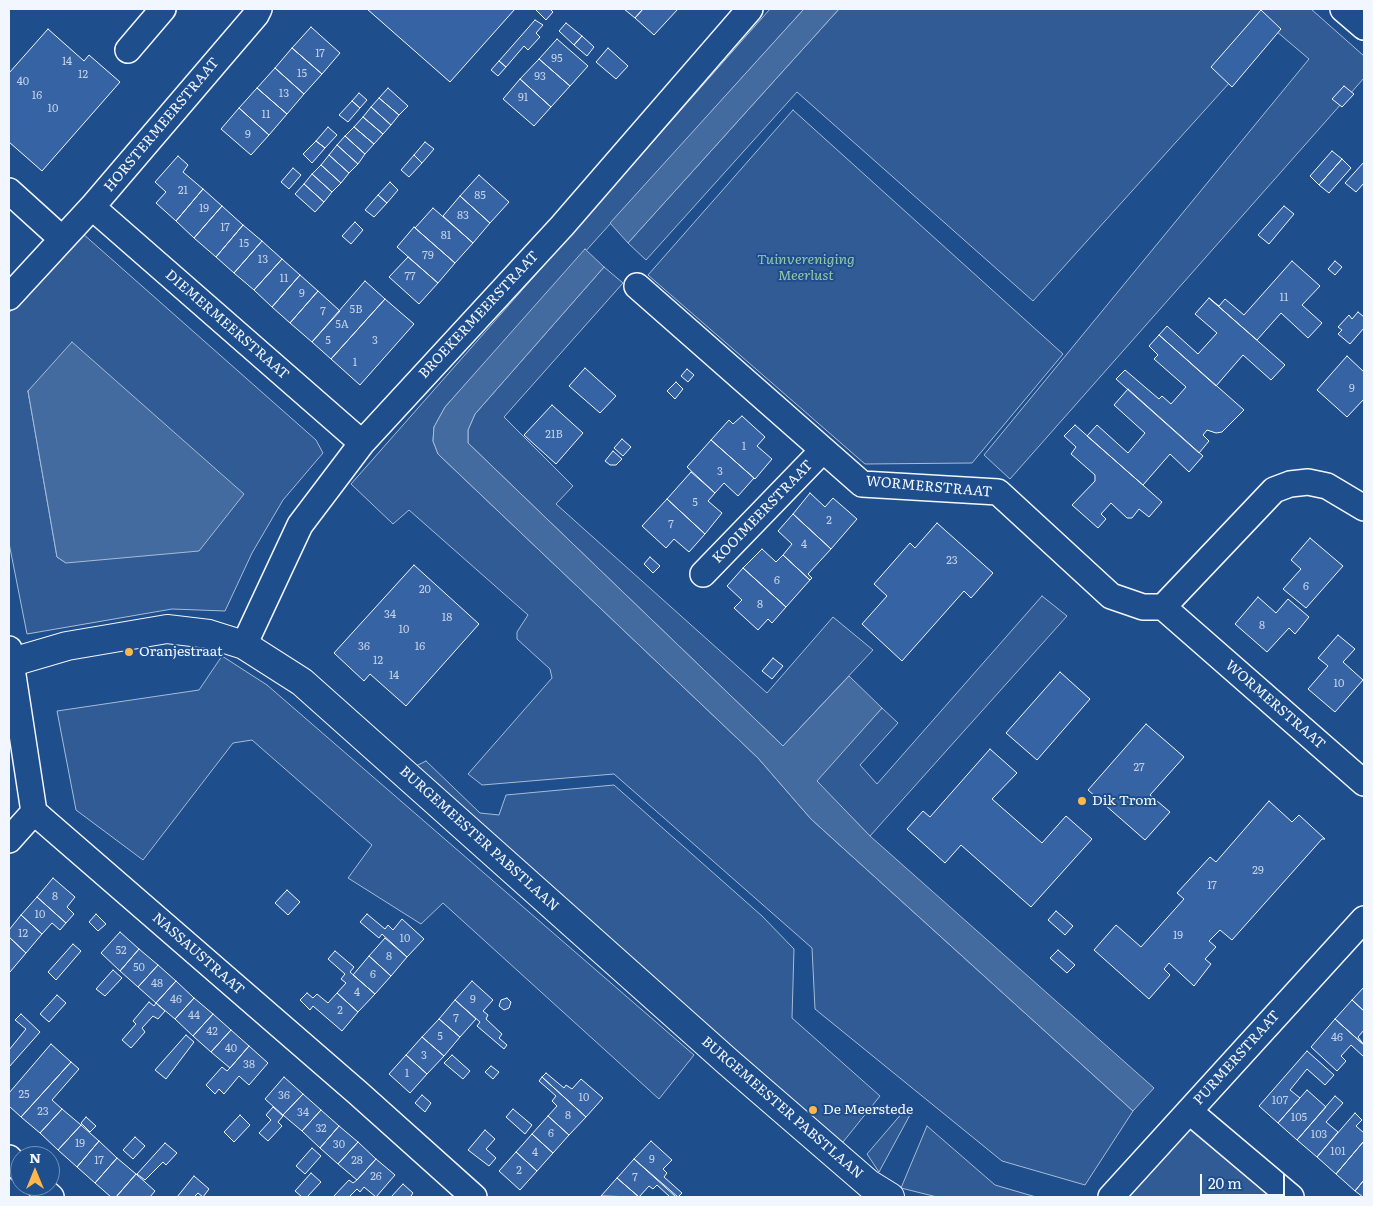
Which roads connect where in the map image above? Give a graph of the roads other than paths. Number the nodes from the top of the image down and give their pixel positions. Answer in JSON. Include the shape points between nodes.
{"nodes":[{"id":1,"x":163,"y":9,"type":"edge"},
{"id":2,"x":259,"y":9,"type":"edge"},
{"id":3,"x":750,"y":9,"type":"edge"},
{"id":4,"x":1344,"y":9,"type":"edge"},
{"id":5,"x":1364,"y":27,"type":"edge"},
{"id":6,"x":128,"y":50,"type":"dead end"},
{"id":7,"x":9,"y":191,"type":"edge"},
{"id":8,"x":92,"y":207,"type":"junction"},
{"id":9,"x":62,"y":239,"type":"junction"},
{"id":10,"x":638,"y":286,"type":"dead end"},
{"id":11,"x":9,"y":298,"type":"edge"},
{"id":12,"x":362,"y":443,"type":"junction"},
{"id":13,"x":823,"y":450,"type":"junction"},
{"id":14,"x":1364,"y":508,"type":"edge"},
{"id":15,"x":703,"y":574,"type":"dead end"},
{"id":16,"x":1163,"y":607,"type":"junction"},
{"id":17,"x":244,"y":645,"type":"junction"},
{"id":18,"x":9,"y":658,"type":"edge"},
{"id":19,"x":1364,"y":783,"type":"edge"},
{"id":20,"x":34,"y":812,"type":"junction"},
{"id":21,"x":9,"y":840,"type":"edge"},
{"id":22,"x":1364,"y":918,"type":"edge"},
{"id":23,"x":1188,"y":1111,"type":"junction"},
{"id":24,"x":886,"y":1196,"type":"edge"},
{"id":25,"x":474,"y":1197,"type":"edge"},
{"id":26,"x":1111,"y":1197,"type":"edge"},
{"id":27,"x":1291,"y":1197,"type":"edge"}],
"edges":[{"from":1,"to":6,"type":"street"},
{"from":2,"to":8,"type":"street","name":"HORSTERMEERSTRAAT"},
{"from":3,"to":12,"type":"street","name":"BROEKERMEERSTRAAT","via":[[562,226]]},
{"from":4,"to":5,"type":"street"},
{"from":7,"to":9,"type":"street"},
{"from":8,"to":9,"type":"street","name":"HORSTERMEERSTRAAT"},
{"from":8,"to":12,"type":"street","name":"DIEMERMEERSTRAAT"},
{"from":9,"to":11,"type":"street","name":"HORSTERMEERSTRAAT"},
{"from":10,"to":13,"type":"street","name":"WORMERSTRAAT"},
{"from":12,"to":17,"type":"street","name":"BROEKERMEERSTRAAT","via":[[300,525]]},
{"from":13,"to":15,"type":"street","name":"KOOIMEERSTRAAT"},
{"from":13,"to":16,"type":"street","name":"WORMERSTRAAT","via":[[862,484],[998,492],[1111,596],[1143,607]]},
{"from":14,"to":16,"type":"street","via":[[1327,486],[1308,482],[1274,490]]},
{"from":16,"to":19,"type":"street","name":"WORMERSTRAAT"},
{"from":17,"to":18,"type":"street","name":"BURGEMEESTER PABSTLAAN","via":[[209,634],[167,629]]},
{"from":17,"to":24,"type":"street","name":"BURGEMEESTER PABSTLAAN","via":[[302,682],[728,1062]]},
{"from":18,"to":20,"type":"street"},
{"from":20,"to":21,"type":"street"},
{"from":20,"to":25,"type":"street","name":"NASSAUSTRAAT"},
{"from":22,"to":23,"type":"street","name":"PURMERSTRAAT"},
{"from":23,"to":26,"type":"street","name":"PURMERSTRAAT"},
{"from":23,"to":27,"type":"street"}]}
